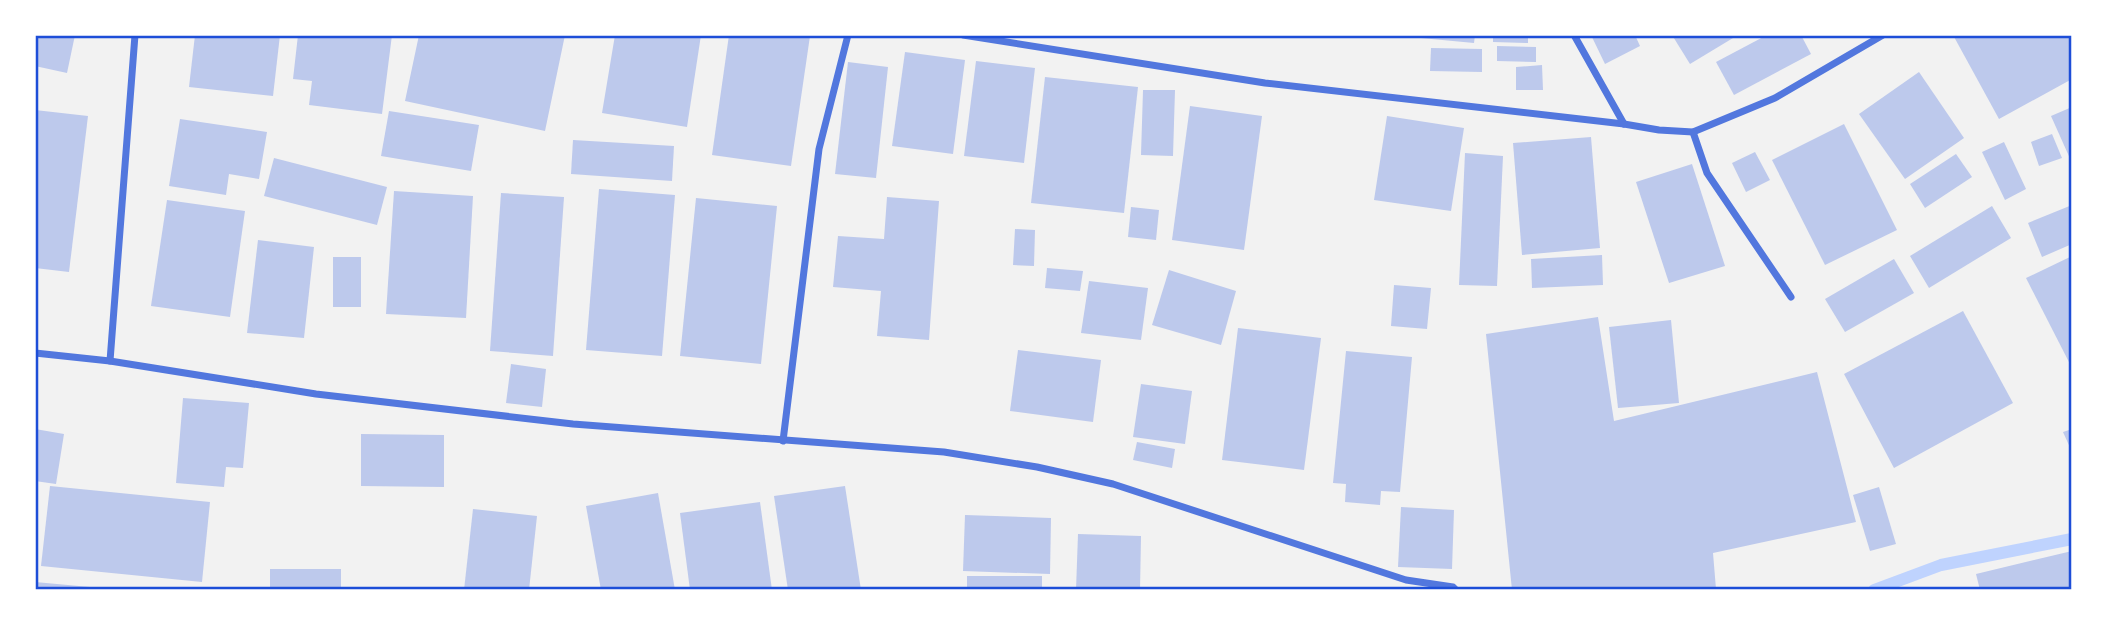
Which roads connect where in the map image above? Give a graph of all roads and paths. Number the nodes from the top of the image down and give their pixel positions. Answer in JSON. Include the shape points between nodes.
{"nodes":[{"id":1,"x":135,"y":35,"type":"edge"},
{"id":2,"x":848,"y":35,"type":"edge"},
{"id":3,"x":963,"y":35,"type":"edge"},
{"id":4,"x":1574,"y":35,"type":"edge"},
{"id":5,"x":1883,"y":35,"type":"edge"},
{"id":6,"x":1624,"y":124,"type":"junction"},
{"id":7,"x":1693,"y":132,"type":"junction"},
{"id":8,"x":1791,"y":297,"type":"dead end"},
{"id":9,"x":35,"y":353,"type":"edge"},
{"id":10,"x":110,"y":361,"type":"junction"},
{"id":11,"x":783,"y":441,"type":"junction"},
{"id":12,"x":1456,"y":590,"type":"edge"}],
"edges":[{"from":1,"to":10,"type":"street"},
{"from":2,"to":11,"type":"street","via":[[820,149]]},
{"from":3,"to":6,"type":"street","via":[[1265,83]]},
{"from":4,"to":6,"type":"street"},
{"from":5,"to":7,"type":"street","via":[[1775,98]]},
{"from":6,"to":7,"type":"street"},
{"from":7,"to":8,"type":"street","via":[[1707,173]]},
{"from":9,"to":10,"type":"street"},
{"from":10,"to":11,"type":"street","via":[[316,394],[573,424]]},
{"from":11,"to":12,"type":"street","via":[[944,452],[1037,467],[1113,484],[1406,580]]}]}
